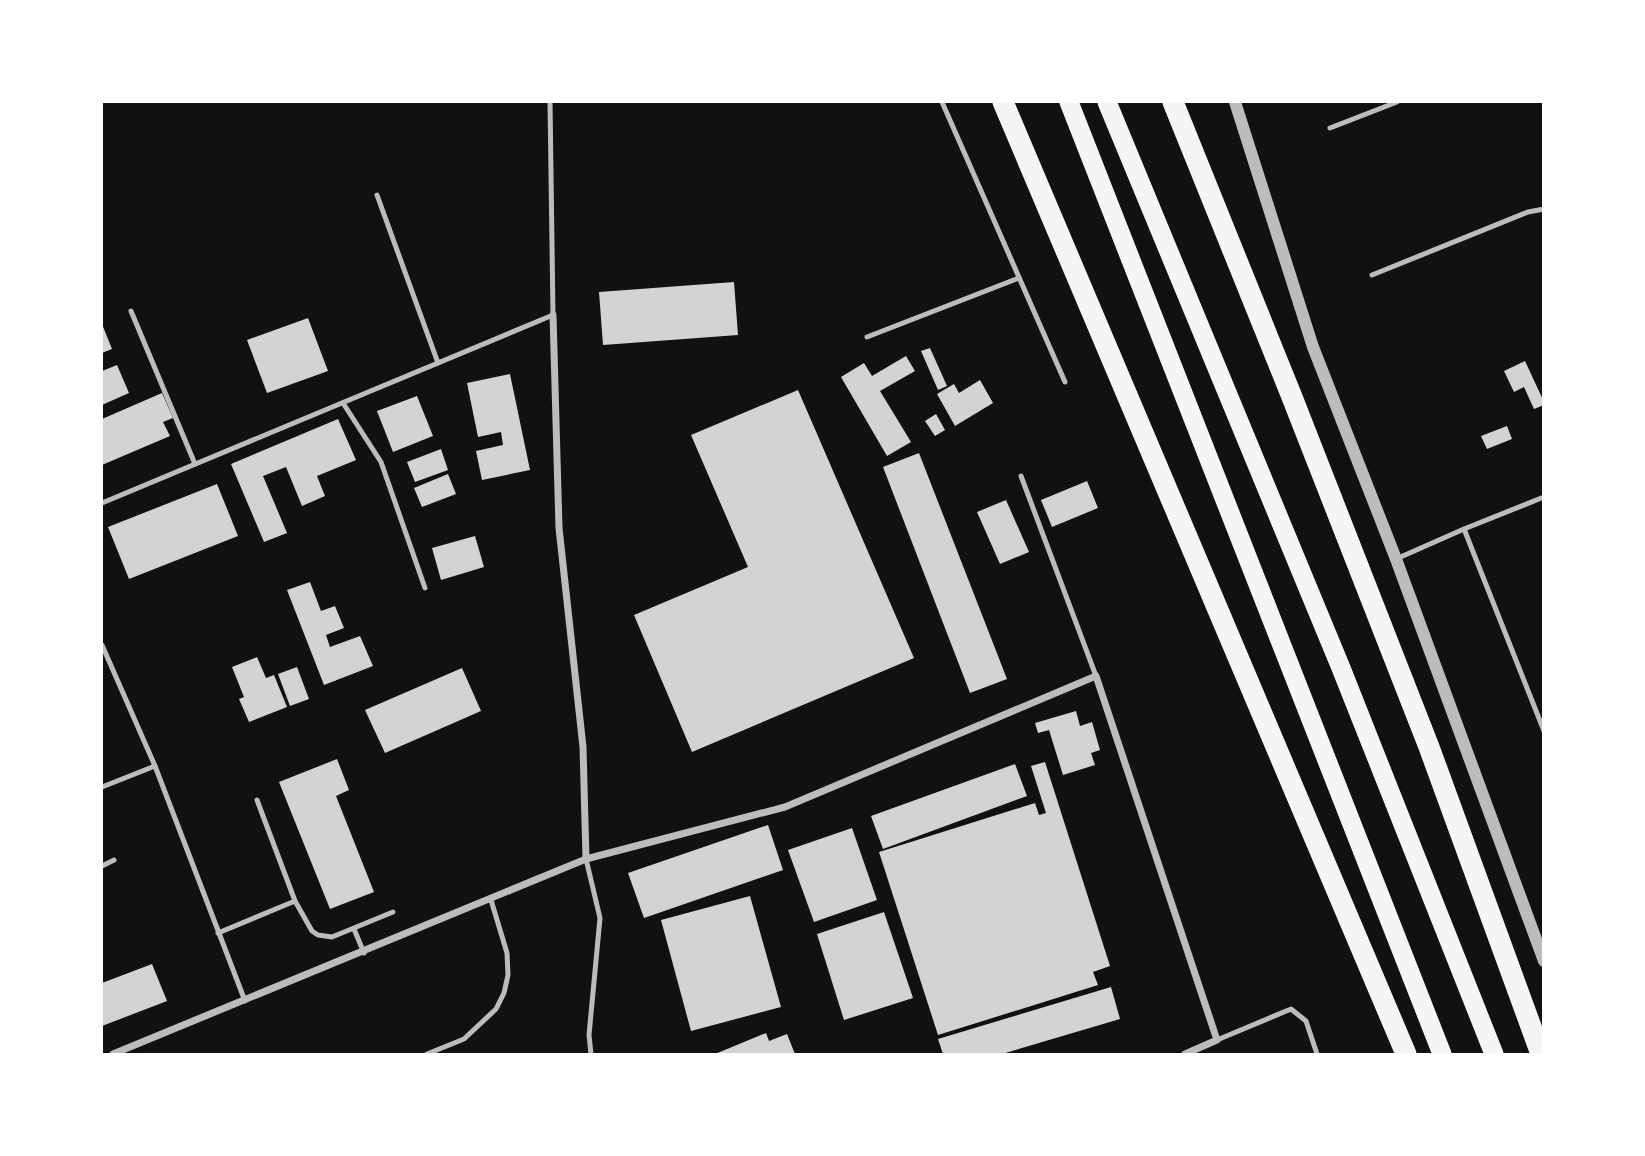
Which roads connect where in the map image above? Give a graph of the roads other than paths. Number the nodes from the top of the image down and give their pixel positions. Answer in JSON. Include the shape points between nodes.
{"nodes":[{"id":1,"x":550,"y":102,"type":"edge"},
{"id":2,"x":942,"y":102,"type":"edge"},
{"id":3,"x":1003,"y":102,"type":"edge"},
{"id":4,"x":1069,"y":102,"type":"edge"},
{"id":5,"x":1107,"y":102,"type":"edge"},
{"id":6,"x":1173,"y":102,"type":"edge"},
{"id":7,"x":1235,"y":102,"type":"edge"},
{"id":8,"x":1397,"y":102,"type":"edge"},
{"id":9,"x":1330,"y":128,"type":"dead end"},
{"id":10,"x":377,"y":195,"type":"dead end"},
{"id":11,"x":1544,"y":209,"type":"edge"},
{"id":12,"x":1372,"y":275,"type":"dead end"},
{"id":13,"x":1019,"y":278,"type":"junction"},
{"id":14,"x":131,"y":310,"type":"dead end"},
{"id":15,"x":554,"y":315,"type":"junction"},
{"id":16,"x":867,"y":337,"type":"dead end"},
{"id":17,"x":438,"y":363,"type":"junction"},
{"id":18,"x":1065,"y":382,"type":"dead end"},
{"id":19,"x":343,"y":403,"type":"junction"},
{"id":20,"x":195,"y":464,"type":"junction"},
{"id":21,"x":1021,"y":476,"type":"dead end"},
{"id":22,"x":1544,"y":497,"type":"edge"},
{"id":23,"x":102,"y":503,"type":"edge"},
{"id":24,"x":1464,"y":529,"type":"junction"},
{"id":25,"x":1396,"y":559,"type":"junction"},
{"id":26,"x":425,"y":588,"type":"dead end"},
{"id":27,"x":102,"y":645,"type":"edge"},
{"id":28,"x":1096,"y":676,"type":"junction"},
{"id":29,"x":1544,"y":731,"type":"edge"},
{"id":30,"x":155,"y":766,"type":"junction"},
{"id":31,"x":102,"y":787,"type":"edge"},
{"id":32,"x":257,"y":800,"type":"dead end"},
{"id":33,"x":586,"y":859,"type":"junction"},
{"id":34,"x":114,"y":860,"type":"dead end"},
{"id":35,"x":102,"y":866,"type":"edge"},
{"id":36,"x":491,"y":900,"type":"junction"},
{"id":37,"x":295,"y":901,"type":"junction"},
{"id":38,"x":393,"y":912,"type":"dead end"},
{"id":39,"x":354,"y":929,"type":"junction"},
{"id":40,"x":218,"y":933,"type":"junction"},
{"id":41,"x":364,"y":953,"type":"junction"},
{"id":42,"x":1544,"y":961,"type":"edge"},
{"id":43,"x":245,"y":1001,"type":"junction"},
{"id":44,"x":1217,"y":1040,"type":"junction"},
{"id":45,"x":113,"y":1055,"type":"edge"},
{"id":46,"x":427,"y":1055,"type":"edge"},
{"id":47,"x":591,"y":1055,"type":"edge"},
{"id":48,"x":1185,"y":1055,"type":"edge"},
{"id":49,"x":1317,"y":1055,"type":"edge"},
{"id":50,"x":1406,"y":1055,"type":"edge"},
{"id":51,"x":1442,"y":1055,"type":"edge"},
{"id":52,"x":1494,"y":1055,"type":"edge"},
{"id":53,"x":1541,"y":1055,"type":"edge"}],
"edges":[{"from":1,"to":15,"type":"lane"},
{"from":2,"to":13,"type":"lane"},
{"from":3,"to":50,"type":"highway"},
{"from":4,"to":51,"type":"highway"},
{"from":5,"to":52,"type":"highway","via":[[1341,668]]},
{"from":6,"to":53,"type":"highway","via":[[1429,747]]},
{"from":7,"to":25,"type":"street","via":[[1312,347]]},
{"from":8,"to":9,"type":"lane"},
{"from":10,"to":17,"type":"lane"},
{"from":11,"to":12,"type":"lane"},
{"from":13,"to":16,"type":"lane"},
{"from":13,"to":18,"type":"lane"},
{"from":14,"to":20,"type":"lane"},
{"from":15,"to":17,"type":"lane"},
{"from":15,"to":33,"type":"street","via":[[559,528],[583,747]]},
{"from":17,"to":19,"type":"lane"},
{"from":19,"to":20,"type":"lane"},
{"from":19,"to":26,"type":"lane","via":[[381,462]]},
{"from":20,"to":23,"type":"lane"},
{"from":21,"to":28,"type":"lane"},
{"from":22,"to":24,"type":"lane"},
{"from":24,"to":25,"type":"lane"},
{"from":24,"to":29,"type":"lane"},
{"from":25,"to":42,"type":"street"},
{"from":27,"to":30,"type":"lane"},
{"from":28,"to":33,"type":"street","via":[[785,807]]},
{"from":28,"to":44,"type":"street"},
{"from":30,"to":31,"type":"lane"},
{"from":30,"to":40,"type":"lane"},
{"from":32,"to":37,"type":"lane"},
{"from":33,"to":36,"type":"street"},
{"from":33,"to":47,"type":"lane","via":[[600,918]]},
{"from":34,"to":35,"type":"lane"},
{"from":36,"to":41,"type":"street"},
{"from":36,"to":46,"type":"lane","via":[[507,953],[504,993],[496,1009],[464,1039]]},
{"from":37,"to":39,"type":"lane","via":[[307,925],[318,935],[332,937]]},
{"from":37,"to":40,"type":"lane"},
{"from":38,"to":39,"type":"lane"},
{"from":39,"to":41,"type":"lane"},
{"from":40,"to":43,"type":"lane"},
{"from":41,"to":43,"type":"street"},
{"from":43,"to":45,"type":"street"},
{"from":44,"to":48,"type":"street"},
{"from":44,"to":49,"type":"lane","via":[[1291,1009],[1306,1021]]}]}
